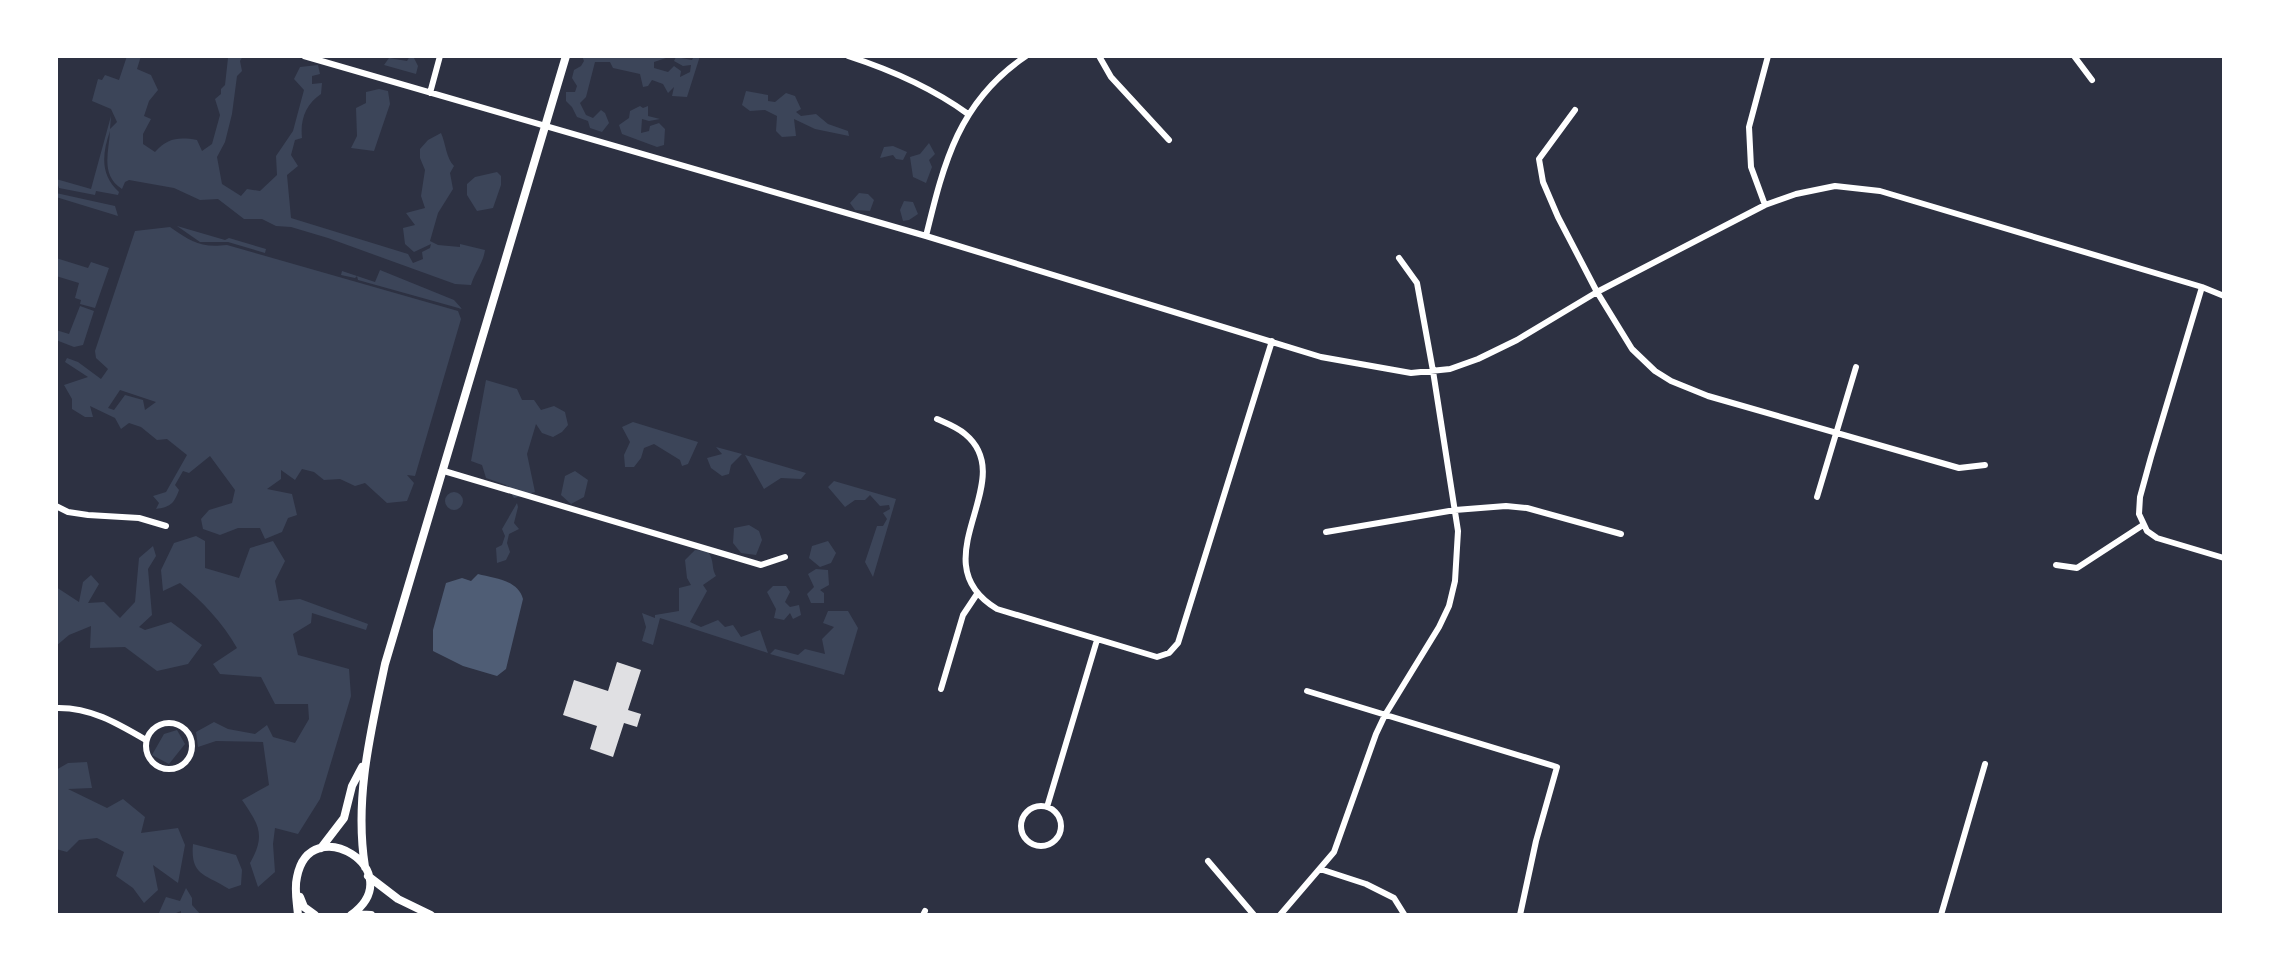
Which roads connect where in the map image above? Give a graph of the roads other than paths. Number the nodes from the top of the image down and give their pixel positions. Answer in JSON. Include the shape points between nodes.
{"nodes":[{"id":1,"x":304,"y":56,"type":"edge"},
{"id":2,"x":440,"y":56,"type":"edge"},
{"id":3,"x":566,"y":56,"type":"edge"},
{"id":4,"x":848,"y":56,"type":"edge"},
{"id":5,"x":1026,"y":56,"type":"edge"},
{"id":6,"x":1099,"y":56,"type":"edge"},
{"id":7,"x":1768,"y":56,"type":"edge"},
{"id":8,"x":2074,"y":56,"type":"edge"},
{"id":9,"x":2092,"y":80,"type":"dead end"},
{"id":10,"x":430,"y":93,"type":"junction"},
{"id":11,"x":1575,"y":110,"type":"dead end"},
{"id":12,"x":968,"y":114,"type":"junction"},
{"id":13,"x":545,"y":127,"type":"junction"},
{"id":14,"x":1169,"y":140,"type":"dead end"},
{"id":15,"x":1765,"y":205,"type":"junction"},
{"id":16,"x":926,"y":236,"type":"junction"},
{"id":17,"x":1399,"y":258,"type":"dead end"},
{"id":18,"x":2202,"y":287,"type":"junction"},
{"id":19,"x":1597,"y":292,"type":"junction"},
{"id":20,"x":2224,"y":296,"type":"edge"},
{"id":21,"x":1272,"y":341,"type":"junction"},
{"id":22,"x":1856,"y":367,"type":"dead end"},
{"id":23,"x":1433,"y":371,"type":"junction"},
{"id":24,"x":937,"y":419,"type":"dead end"},
{"id":25,"x":1838,"y":433,"type":"junction"},
{"id":26,"x":1985,"y":465,"type":"dead end"},
{"id":27,"x":444,"y":471,"type":"junction"},
{"id":28,"x":1817,"y":497,"type":"dead end"},
{"id":29,"x":56,"y":506,"type":"edge"},
{"id":30,"x":1455,"y":510,"type":"junction"},
{"id":31,"x":2143,"y":525,"type":"junction"},
{"id":32,"x":166,"y":526,"type":"dead end"},
{"id":33,"x":1326,"y":532,"type":"dead end"},
{"id":34,"x":1621,"y":534,"type":"dead end"},
{"id":35,"x":785,"y":557,"type":"dead end"},
{"id":36,"x":2224,"y":558,"type":"edge"},
{"id":37,"x":2056,"y":565,"type":"dead end"},
{"id":38,"x":977,"y":594,"type":"junction"},
{"id":39,"x":1097,"y":640,"type":"junction"},
{"id":40,"x":941,"y":689,"type":"dead end"},
{"id":41,"x":1307,"y":691,"type":"dead end"},
{"id":42,"x":56,"y":708,"type":"edge"},
{"id":43,"x":1385,"y":715,"type":"junction"},
{"id":44,"x":146,"y":740,"type":"junction"},
{"id":45,"x":364,"y":763,"type":"junction"},
{"id":46,"x":1985,"y":764,"type":"dead end"},
{"id":47,"x":1047,"y":807,"type":"junction"},
{"id":48,"x":321,"y":848,"type":"junction"},
{"id":49,"x":1208,"y":861,"type":"dead end"},
{"id":50,"x":1320,"y":869,"type":"junction"},
{"id":51,"x":367,"y":871,"type":"junction"},
{"id":52,"x":296,"y":889,"type":"junction"},
{"id":53,"x":1404,"y":914,"type":"edge"},
{"id":54,"x":298,"y":915,"type":"edge"},
{"id":55,"x":315,"y":915,"type":"edge"},
{"id":56,"x":351,"y":915,"type":"edge"},
{"id":57,"x":371,"y":915,"type":"edge"},
{"id":58,"x":431,"y":915,"type":"edge"},
{"id":59,"x":1254,"y":915,"type":"edge"},
{"id":60,"x":1280,"y":915,"type":"edge"},
{"id":61,"x":1520,"y":915,"type":"edge"},
{"id":62,"x":1941,"y":915,"type":"edge"}],
"edges":[{"from":1,"to":10,"type":"street"},
{"from":2,"to":10,"type":"street"},
{"from":3,"to":13,"type":"street"},
{"from":4,"to":12,"type":"street","via":[[917,82]]},
{"from":5,"to":12,"type":"street","via":[[997,79]]},
{"from":6,"to":14,"type":"street","via":[[1111,77]]},
{"from":7,"to":15,"type":"street","via":[[1749,127],[1751,167]]},
{"from":8,"to":9,"type":"street"},
{"from":10,"to":13,"type":"street"},
{"from":11,"to":19,"type":"street","via":[[1539,159],[1543,182]]},
{"from":12,"to":16,"type":"street","via":[[944,165]]},
{"from":13,"to":16,"type":"street"},
{"from":13,"to":27,"type":"street"},
{"from":15,"to":18,"type":"street","via":[[1835,186],[1880,191]]},
{"from":15,"to":19,"type":"street"},
{"from":16,"to":21,"type":"street"},
{"from":17,"to":23,"type":"street","via":[[1417,283]]},
{"from":18,"to":20,"type":"street"},
{"from":18,"to":31,"type":"street","via":[[2140,497]]},
{"from":19,"to":23,"type":"street","via":[[1478,359]]},
{"from":19,"to":25,"type":"street","via":[[1632,349],[1671,381]]},
{"from":21,"to":23,"type":"street","via":[[1366,366]]},
{"from":21,"to":39,"type":"street","via":[[1178,643],[1157,657]]},
{"from":22,"to":25,"type":"street"},
{"from":23,"to":30,"type":"street"},
{"from":24,"to":38,"type":"street","via":[[964,433],[982,463],[963,563]]},
{"from":25,"to":26,"type":"street","via":[[1959,468]]},
{"from":25,"to":28,"type":"street"},
{"from":27,"to":35,"type":"street","via":[[761,565]]},
{"from":27,"to":45,"type":"street","via":[[385,664]]},
{"from":29,"to":32,"type":"street"},
{"from":30,"to":33,"type":"street"},
{"from":30,"to":34,"type":"street","via":[[1527,508]]},
{"from":30,"to":43,"type":"street","via":[[1458,556],[1449,606]]},
{"from":31,"to":36,"type":"street","via":[[2157,538]]},
{"from":31,"to":37,"type":"street","via":[[2077,568]]},
{"from":38,"to":39,"type":"street","via":[[997,609]]},
{"from":38,"to":40,"type":"street","via":[[963,615]]},
{"from":39,"to":47,"type":"street"},
{"from":41,"to":43,"type":"street"},
{"from":42,"to":44,"type":"street","via":[[93,712]]},
{"from":43,"to":50,"type":"street","via":[[1334,852]]},
{"from":43,"to":61,"type":"street","via":[[1557,767]]},
{"from":44,"to":44,"type":"street","via":[[146,753],[159,767],[179,767],[189,758],[188,733],[172,723],[153,728]]},
{"from":45,"to":48,"type":"street","via":[[344,818]]},
{"from":45,"to":51,"type":"street","via":[[360,834]]},
{"from":46,"to":62,"type":"street"},
{"from":47,"to":47,"type":"street","via":[[1034,807],[1022,820],[1025,838],[1036,845],[1050,844],[1059,835],[1061,821]]},
{"from":48,"to":51,"type":"street","via":[[347,850]]},
{"from":48,"to":52,"type":"street","via":[[301,865]]},
{"from":49,"to":59,"type":"street"},
{"from":50,"to":53,"type":"street","via":[[1394,898]]},
{"from":50,"to":60,"type":"street"},
{"from":51,"to":56,"type":"street","via":[[368,893]]},
{"from":51,"to":58,"type":"street","via":[[398,899]]},
{"from":52,"to":54,"type":"street"},
{"from":52,"to":55,"type":"street","via":[[304,907]]},
{"from":56,"to":57,"type":"street"}]}
